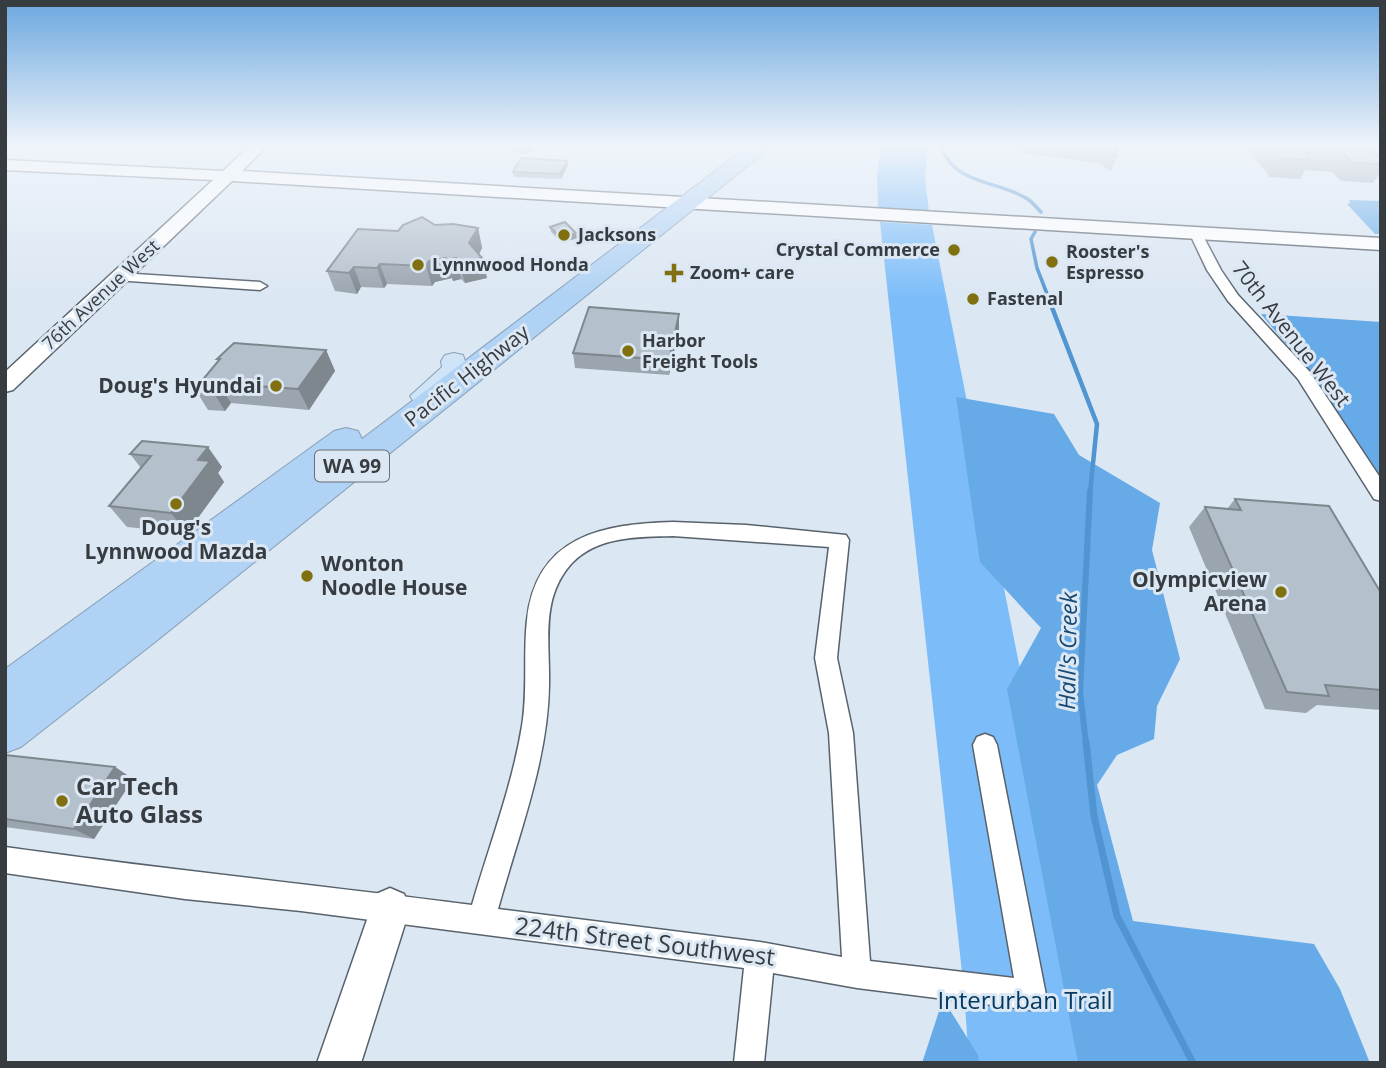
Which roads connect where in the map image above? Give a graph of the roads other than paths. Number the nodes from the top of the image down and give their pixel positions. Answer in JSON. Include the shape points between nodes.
{"nodes":[{"id":1,"x":205,"y":197,"type":"edge"},
{"id":2,"x":592,"y":197,"type":"edge"},
{"id":3,"x":684,"y":197,"type":"edge"},
{"id":4,"x":686,"y":197,"type":"edge"},
{"id":5,"x":678,"y":202,"type":"junction"},
{"id":6,"x":1195,"y":232,"type":"junction"},
{"id":7,"x":1381,"y":244,"type":"edge"},
{"id":8,"x":120,"y":277,"type":"junction"},
{"id":9,"x":260,"y":286,"type":"dead end"},
{"id":10,"x":454,"y":361,"type":"junction"},
{"id":11,"x":10,"y":377,"type":"edge"},
{"id":12,"x":384,"y":440,"type":"junction"},
{"id":13,"x":1381,"y":494,"type":"edge"},
{"id":14,"x":5,"y":694,"type":"edge"},
{"id":15,"x":5,"y":732,"type":"edge"},
{"id":16,"x":985,"y":745,"type":"dead end"},
{"id":17,"x":5,"y":860,"type":"edge"},
{"id":18,"x":390,"y":908,"type":"junction"},
{"id":19,"x":481,"y":921,"type":"junction"},
{"id":20,"x":761,"y":956,"type":"junction"},
{"id":21,"x":857,"y":974,"type":"junction"},
{"id":22,"x":339,"y":1063,"type":"edge"},
{"id":23,"x":749,"y":1063,"type":"edge"}],
"edges":[{"from":1,"to":8,"type":"main road","name":"76th Avenue West"},
{"from":2,"to":5,"type":"main road"},
{"from":3,"to":5,"type":"highway","name":"Pacific Highway","number":"WA 99"},
{"from":4,"to":5,"type":"highway","name":"Pacific Highway","number":"WA 99"},
{"from":5,"to":6,"type":"main road"},
{"from":5,"to":10,"type":"highway","name":"Pacific Highway","number":"WA 99"},
{"from":5,"to":12,"type":"highway","name":"Pacific Highway","number":"WA 99"},
{"from":6,"to":7,"type":"main road"},
{"from":6,"to":13,"type":"street","name":"70th Avenue West","via":[[1233,298],[1304,376]]},
{"from":8,"to":9,"type":"street"},
{"from":8,"to":11,"type":"main road","name":"76th Avenue West"},
{"from":10,"to":12,"type":"main road","via":[[455,370],[393,421]]},
{"from":10,"to":14,"type":"highway","name":"Pacific Highway","number":"WA 99"},
{"from":12,"to":15,"type":"highway","name":"Pacific Highway","number":"WA 99"},
{"from":16,"to":21,"type":"street","name":"224th Street Southwest","via":[[1031,995]]},
{"from":17,"to":18,"type":"street","name":"224th Street Southwest"},
{"from":18,"to":19,"type":"street","name":"224th Street Southwest"},
{"from":18,"to":22,"type":"main road"},
{"from":19,"to":20,"type":"street","name":"224th Street Southwest"},
{"from":19,"to":21,"type":"street","via":[[529,751],[537,699],[537,621],[543,594],[559,564],[586,542],[624,532],[679,530],[839,540],[826,658],[841,733]]},
{"from":20,"to":21,"type":"street","name":"224th Street Southwest"},
{"from":20,"to":23,"type":"street"}]}
